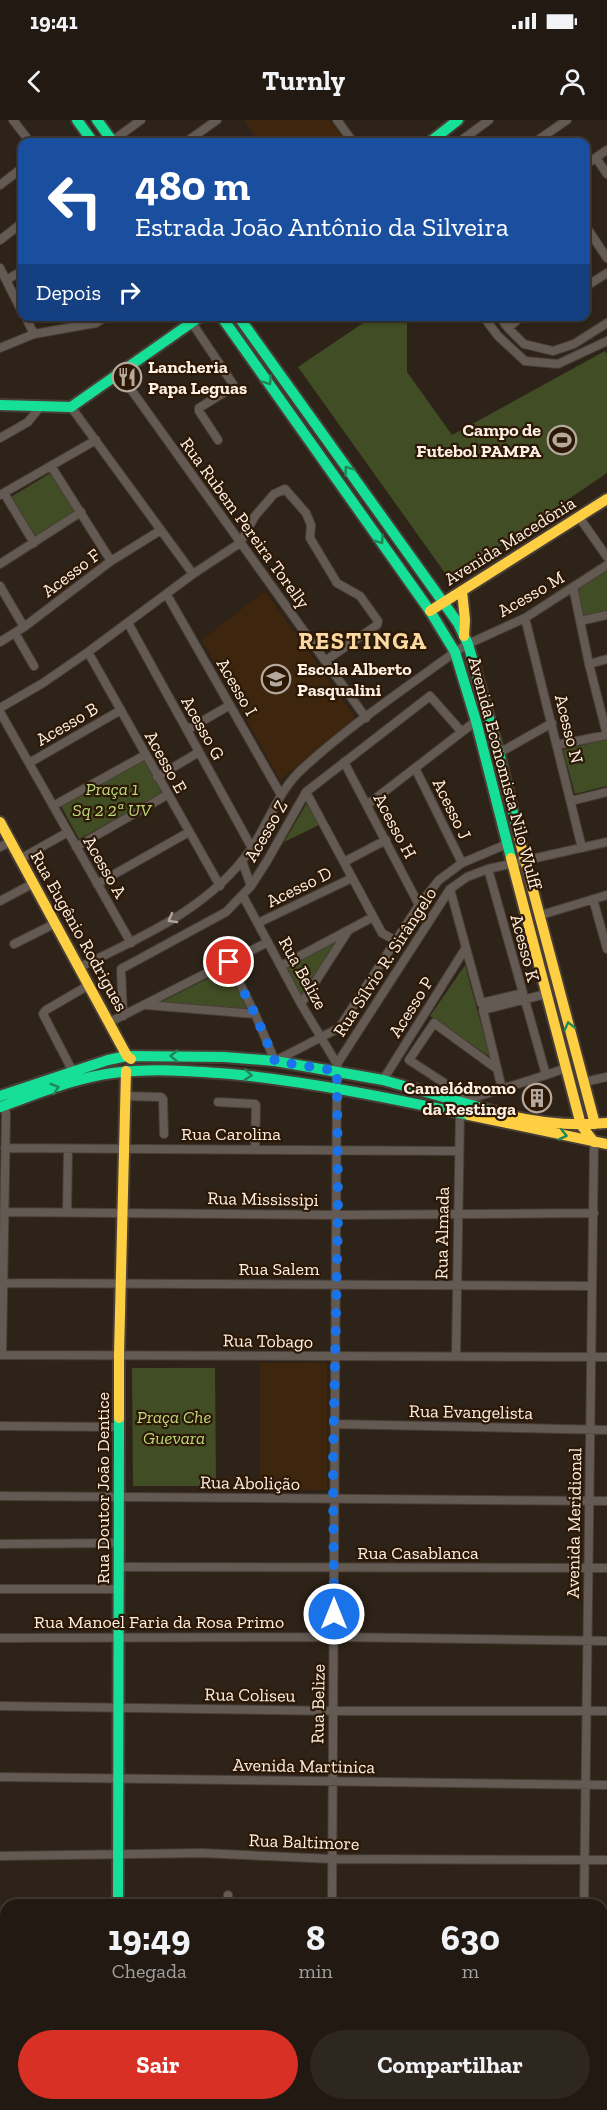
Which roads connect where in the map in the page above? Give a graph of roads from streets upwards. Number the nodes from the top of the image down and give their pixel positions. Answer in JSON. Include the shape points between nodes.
{"nodes":[{"id":1,"x":14,"y":120,"type":"edge"},
{"id":2,"x":77,"y":120,"type":"edge"},
{"id":3,"x":97,"y":120,"type":"edge"},
{"id":4,"x":141,"y":120,"type":"edge"},
{"id":5,"x":217,"y":120,"type":"edge"},
{"id":6,"x":337,"y":120,"type":"edge"},
{"id":7,"x":458,"y":120,"type":"edge"},
{"id":8,"x":489,"y":120,"type":"edge"},
{"id":9,"x":567,"y":120,"type":"edge"},
{"id":10,"x":205,"y":123,"type":"edge"},
{"id":11,"x":27,"y":138,"type":"edge"},
{"id":12,"x":90,"y":138,"type":"edge"},
{"id":13,"x":109,"y":138,"type":"edge"},
{"id":14,"x":117,"y":138,"type":"edge"},
{"id":15,"x":190,"y":138,"type":"edge"},
{"id":16,"x":350,"y":138,"type":"edge"},
{"id":17,"x":435,"y":138,"type":"edge"},
{"id":18,"x":464,"y":138,"type":"edge"},
{"id":19,"x":541,"y":138,"type":"edge"},
{"id":20,"x":607,"y":150,"type":"edge"},
{"id":21,"x":596,"y":158,"type":"junction"},
{"id":22,"x":590,"y":162,"type":"edge"},
{"id":23,"x":18,"y":171,"type":"edge"},
{"id":24,"x":607,"y":174,"type":"edge"},
{"id":25,"x":0,"y":185,"type":"edge"},
{"id":26,"x":18,"y":226,"type":"edge"},
{"id":27,"x":590,"y":232,"type":"edge"},
{"id":28,"x":0,"y":240,"type":"edge"},
{"id":29,"x":607,"y":258,"type":"edge"},
{"id":30,"x":0,"y":268,"type":"edge"},
{"id":31,"x":18,"y":273,"type":"edge"},
{"id":32,"x":607,"y":273,"type":"edge"},
{"id":33,"x":6,"y":280,"type":"junction"},
{"id":34,"x":590,"y":284,"type":"edge"},
{"id":35,"x":18,"y":304,"type":"edge"},
{"id":36,"x":28,"y":321,"type":"edge"},
{"id":37,"x":99,"y":321,"type":"edge"},
{"id":38,"x":195,"y":321,"type":"edge"},
{"id":39,"x":197,"y":321,"type":"edge"},
{"id":40,"x":225,"y":321,"type":"edge"},
{"id":41,"x":242,"y":321,"type":"edge"},
{"id":42,"x":487,"y":321,"type":"edge"},
{"id":43,"x":503,"y":321,"type":"edge"},
{"id":44,"x":516,"y":321,"type":"edge"},
{"id":45,"x":607,"y":323,"type":"edge"},
{"id":46,"x":508,"y":328,"type":"junction"},
{"id":47,"x":34,"y":334,"type":"junction"},
{"id":48,"x":607,"y":341,"type":"edge"},
{"id":49,"x":0,"y":348,"type":"edge"},
{"id":50,"x":120,"y":374,"type":"junction"},
{"id":51,"x":0,"y":405,"type":"edge"},
{"id":52,"x":40,"y":407,"type":"junction"},
{"id":53,"x":71,"y":407,"type":"junction"},
{"id":54,"x":0,"y":438,"type":"edge"},
{"id":55,"x":96,"y":440,"type":"junction"},
{"id":56,"x":218,"y":440,"type":"dead end"},
{"id":57,"x":51,"y":466,"type":"junction"},
{"id":58,"x":2,"y":494,"type":"edge"},
{"id":59,"x":607,"y":499,"type":"edge"},
{"id":60,"x":81,"y":512,"type":"junction"},
{"id":61,"x":579,"y":518,"type":"junction"},
{"id":62,"x":161,"y":530,"type":"junction"},
{"id":63,"x":34,"y":543,"type":"junction"},
{"id":64,"x":240,"y":543,"type":"junction"},
{"id":65,"x":607,"y":557,"type":"edge"},
{"id":66,"x":111,"y":561,"type":"junction"},
{"id":67,"x":0,"y":564,"type":"edge"},
{"id":68,"x":607,"y":565,"type":"edge"},
{"id":69,"x":193,"y":574,"type":"junction"},
{"id":70,"x":0,"y":586,"type":"edge"},
{"id":71,"x":573,"y":587,"type":"junction"},
{"id":72,"x":462,"y":591,"type":"junction"},
{"id":73,"x":167,"y":595,"type":"junction"},
{"id":74,"x":444,"y":602,"type":"junction"},
{"id":75,"x":430,"y":611,"type":"junction"},
{"id":76,"x":607,"y":615,"type":"edge"},
{"id":77,"x":525,"y":618,"type":"junction"},
{"id":78,"x":580,"y":621,"type":"junction"},
{"id":79,"x":128,"y":623,"type":"junction"},
{"id":80,"x":24,"y":627,"type":"junction"},
{"id":81,"x":15,"y":633,"type":"junction"},
{"id":82,"x":466,"y":640,"type":"junction"},
{"id":83,"x":0,"y":642,"type":"edge"},
{"id":84,"x":88,"y":652,"type":"junction"},
{"id":85,"x":455,"y":652,"type":"junction"},
{"id":86,"x":607,"y":659,"type":"edge"},
{"id":87,"x":325,"y":661,"type":"junction"},
{"id":88,"x":589,"y":664,"type":"junction"},
{"id":89,"x":34,"y":666,"type":"dead end"},
{"id":90,"x":230,"y":705,"type":"junction"},
{"id":91,"x":0,"y":710,"type":"edge"},
{"id":92,"x":121,"y":710,"type":"junction"},
{"id":93,"x":366,"y":718,"type":"junction"},
{"id":94,"x":476,"y":721,"type":"junction"},
{"id":95,"x":552,"y":723,"type":"junction"},
{"id":96,"x":187,"y":730,"type":"junction"},
{"id":97,"x":460,"y":731,"type":"junction"},
{"id":98,"x":607,"y":735,"type":"edge"},
{"id":99,"x":557,"y":745,"type":"junction"},
{"id":100,"x":199,"y":752,"type":"junction"},
{"id":101,"x":499,"y":753,"type":"junction"},
{"id":102,"x":145,"y":755,"type":"junction"},
{"id":103,"x":344,"y":762,"type":"junction"},
{"id":104,"x":29,"y":763,"type":"junction"},
{"id":105,"x":415,"y":768,"type":"junction"},
{"id":106,"x":157,"y":777,"type":"junction"},
{"id":107,"x":306,"y":792,"type":"junction"},
{"id":108,"x":607,"y":792,"type":"edge"},
{"id":109,"x":167,"y":795,"type":"junction"},
{"id":110,"x":281,"y":795,"type":"junction"},
{"id":111,"x":571,"y":801,"type":"junction"},
{"id":112,"x":367,"y":805,"type":"junction"},
{"id":113,"x":53,"y":806,"type":"junction"},
{"id":114,"x":0,"y":822,"type":"edge"},
{"id":115,"x":68,"y":832,"type":"junction"},
{"id":116,"x":189,"y":832,"type":"junction"},
{"id":117,"x":386,"y":840,"type":"junction"},
{"id":118,"x":10,"y":841,"type":"junction"},
{"id":119,"x":607,"y":842,"type":"edge"},
{"id":120,"x":507,"y":844,"type":"junction"},
{"id":121,"x":0,"y":847,"type":"edge"},
{"id":122,"x":76,"y":847,"type":"junction"},
{"id":123,"x":252,"y":848,"type":"junction"},
{"id":124,"x":582,"y":848,"type":"junction"},
{"id":125,"x":20,"y":859,"type":"junction"},
{"id":126,"x":242,"y":861,"type":"junction"},
{"id":127,"x":526,"y":861,"type":"junction"},
{"id":128,"x":344,"y":862,"type":"junction"},
{"id":129,"x":462,"y":863,"type":"junction"},
{"id":130,"x":513,"y":865,"type":"junction"},
{"id":131,"x":488,"y":869,"type":"junction"},
{"id":132,"x":352,"y":878,"type":"junction"},
{"id":133,"x":34,"y":883,"type":"junction"},
{"id":134,"x":97,"y":884,"type":"junction"},
{"id":135,"x":220,"y":886,"type":"junction"},
{"id":136,"x":251,"y":886,"type":"junction"},
{"id":137,"x":450,"y":889,"type":"junction"},
{"id":138,"x":607,"y":895,"type":"edge"},
{"id":139,"x":243,"y":896,"type":"junction"},
{"id":140,"x":593,"y":899,"type":"junction"},
{"id":141,"x":0,"y":901,"type":"edge"},
{"id":142,"x":419,"y":905,"type":"junction"},
{"id":143,"x":541,"y":915,"type":"junction"},
{"id":144,"x":373,"y":917,"type":"junction"},
{"id":145,"x":56,"y":923,"type":"junction"},
{"id":146,"x":258,"y":923,"type":"junction"},
{"id":147,"x":349,"y":930,"type":"junction"},
{"id":148,"x":605,"y":930,"type":"edge"},
{"id":149,"x":396,"y":941,"type":"junction"},
{"id":150,"x":268,"y":942,"type":"junction"},
{"id":151,"x":130,"y":943,"type":"junction"},
{"id":152,"x":14,"y":944,"type":"dead end"},
{"id":153,"x":465,"y":949,"type":"junction"},
{"id":154,"x":607,"y":949,"type":"edge"},
{"id":155,"x":229,"y":962,"type":"junction"},
{"id":156,"x":281,"y":966,"type":"junction"},
{"id":157,"x":80,"y":967,"type":"junction"},
{"id":158,"x":89,"y":985,"type":"junction"},
{"id":159,"x":546,"y":994,"type":"junction"},
{"id":160,"x":525,"y":1000,"type":"junction"},
{"id":161,"x":301,"y":1004,"type":"junction"},
{"id":162,"x":145,"y":1005,"type":"junction"},
{"id":163,"x":482,"y":1006,"type":"junction"},
{"id":164,"x":255,"y":1014,"type":"junction"},
{"id":165,"x":123,"y":1016,"type":"junction"},
{"id":166,"x":110,"y":1022,"type":"junction"},
{"id":167,"x":322,"y":1039,"type":"junction"},
{"id":168,"x":128,"y":1056,"type":"junction"},
{"id":169,"x":275,"y":1061,"type":"junction"},
{"id":170,"x":333,"y":1068,"type":"junction"},
{"id":171,"x":566,"y":1068,"type":"junction"},
{"id":172,"x":149,"y":1069,"type":"junction"},
{"id":173,"x":497,"y":1069,"type":"junction"},
{"id":174,"x":126,"y":1071,"type":"junction"},
{"id":175,"x":73,"y":1072,"type":"junction"},
{"id":176,"x":546,"y":1075,"type":"junction"},
{"id":177,"x":607,"y":1077,"type":"edge"},
{"id":178,"x":278,"y":1078,"type":"junction"},
{"id":179,"x":383,"y":1080,"type":"junction"},
{"id":180,"x":584,"y":1083,"type":"junction"},
{"id":181,"x":336,"y":1087,"type":"junction"},
{"id":182,"x":502,"y":1089,"type":"junction"},
{"id":183,"x":24,"y":1093,"type":"junction"},
{"id":184,"x":125,"y":1096,"type":"junction"},
{"id":185,"x":574,"y":1099,"type":"junction"},
{"id":186,"x":218,"y":1102,"type":"dead end"},
{"id":187,"x":2,"y":1103,"type":"edge"},
{"id":188,"x":465,"y":1105,"type":"junction"},
{"id":189,"x":553,"y":1121,"type":"junction"},
{"id":190,"x":607,"y":1123,"type":"edge"},
{"id":191,"x":595,"y":1124,"type":"junction"},
{"id":192,"x":581,"y":1125,"type":"junction"},
{"id":193,"x":164,"y":1134,"type":"dead end"},
{"id":194,"x":594,"y":1142,"type":"junction"},
{"id":195,"x":607,"y":1144,"type":"edge"},
{"id":196,"x":5,"y":1148,"type":"junction"},
{"id":197,"x":68,"y":1149,"type":"junction"},
{"id":198,"x":255,"y":1149,"type":"junction"},
{"id":199,"x":337,"y":1149,"type":"junction"},
{"id":200,"x":126,"y":1150,"type":"junction"},
{"id":201,"x":458,"y":1151,"type":"junction"},
{"id":202,"x":4,"y":1212,"type":"junction"},
{"id":203,"x":67,"y":1212,"type":"junction"},
{"id":204,"x":124,"y":1213,"type":"junction"},
{"id":205,"x":594,"y":1213,"type":"junction"},
{"id":206,"x":458,"y":1214,"type":"junction"},
{"id":207,"x":338,"y":1215,"type":"junction"},
{"id":208,"x":2,"y":1283,"type":"junction"},
{"id":209,"x":121,"y":1283,"type":"junction"},
{"id":210,"x":336,"y":1284,"type":"junction"},
{"id":211,"x":456,"y":1286,"type":"junction"},
{"id":212,"x":592,"y":1286,"type":"junction"},
{"id":213,"x":119,"y":1354,"type":"junction"},
{"id":214,"x":1,"y":1355,"type":"edge"},
{"id":215,"x":456,"y":1355,"type":"junction"},
{"id":216,"x":335,"y":1357,"type":"junction"},
{"id":217,"x":591,"y":1357,"type":"junction"},
{"id":218,"x":607,"y":1357,"type":"edge"},
{"id":219,"x":334,"y":1424,"type":"junction"},
{"id":220,"x":0,"y":1426,"type":"edge"},
{"id":221,"x":120,"y":1427,"type":"junction"},
{"id":222,"x":591,"y":1430,"type":"junction"},
{"id":223,"x":607,"y":1430,"type":"edge"},
{"id":224,"x":0,"y":1496,"type":"edge"},
{"id":225,"x":120,"y":1497,"type":"junction"},
{"id":226,"x":333,"y":1500,"type":"junction"},
{"id":227,"x":589,"y":1501,"type":"junction"},
{"id":228,"x":607,"y":1501,"type":"edge"},
{"id":229,"x":120,"y":1543,"type":"junction"},
{"id":230,"x":0,"y":1544,"type":"edge"},
{"id":231,"x":120,"y":1567,"type":"junction"},
{"id":232,"x":589,"y":1568,"type":"junction"},
{"id":233,"x":607,"y":1568,"type":"edge"},
{"id":234,"x":333,"y":1569,"type":"junction"},
{"id":235,"x":0,"y":1589,"type":"edge"},
{"id":236,"x":119,"y":1589,"type":"junction"},
{"id":237,"x":119,"y":1637,"type":"junction"},
{"id":238,"x":334,"y":1637,"type":"junction"},
{"id":239,"x":0,"y":1638,"type":"edge"},
{"id":240,"x":588,"y":1641,"type":"junction"},
{"id":241,"x":607,"y":1641,"type":"edge"},
{"id":242,"x":0,"y":1706,"type":"edge"},
{"id":243,"x":118,"y":1707,"type":"junction"},
{"id":244,"x":333,"y":1711,"type":"junction"},
{"id":245,"x":587,"y":1711,"type":"junction"},
{"id":246,"x":607,"y":1712,"type":"edge"},
{"id":247,"x":0,"y":1777,"type":"edge"},
{"id":248,"x":117,"y":1779,"type":"junction"},
{"id":249,"x":332,"y":1782,"type":"junction"},
{"id":250,"x":586,"y":1785,"type":"junction"},
{"id":251,"x":607,"y":1785,"type":"edge"},
{"id":252,"x":117,"y":1853,"type":"junction"},
{"id":253,"x":0,"y":1856,"type":"edge"},
{"id":254,"x":333,"y":1859,"type":"junction"},
{"id":255,"x":585,"y":1859,"type":"junction"},
{"id":256,"x":607,"y":1860,"type":"edge"},
{"id":257,"x":228,"y":1894,"type":"dead end"},
{"id":258,"x":118,"y":1899,"type":"edge"},
{"id":259,"x":228,"y":1899,"type":"edge"},
{"id":260,"x":332,"y":1899,"type":"edge"},
{"id":261,"x":584,"y":1899,"type":"edge"}],
"edges":[{"from":1,"to":11,"type":"street"},
{"from":2,"to":12,"type":"street"},
{"from":3,"to":13,"type":"street"},
{"from":4,"to":14,"type":"street"},
{"from":5,"to":10,"type":"street"},
{"from":6,"to":16,"type":"street"},
{"from":7,"to":17,"type":"street"},
{"from":8,"to":18,"type":"street"},
{"from":9,"to":19,"type":"street"},
{"from":10,"to":15,"type":"street"},
{"from":20,"to":21,"type":"street"},
{"from":21,"to":22,"type":"street"},
{"from":21,"to":24,"type":"street"},
{"from":23,"to":25,"type":"street"},
{"from":26,"to":28,"type":"street"},
{"from":27,"to":29,"type":"street"},
{"from":30,"to":33,"type":"street"},
{"from":31,"to":33,"type":"street"},
{"from":32,"to":34,"type":"street"},
{"from":33,"to":35,"type":"street"},
{"from":36,"to":47,"type":"street"},
{"from":37,"to":47,"type":"street"},
{"from":38,"to":50,"type":"street"},
{"from":39,"to":56,"type":"street","via":[[233,384],[199,411]]},
{"from":40,"to":75,"type":"street","name":"Avenida Economista Nilo Wulff","one_way":true},
{"from":74,"to":41,"type":"street","name":"Avenida Economista Nilo Wulff","one_way":true},
{"from":42,"to":48,"type":"street","via":[[525,361],[558,364]]},
{"from":43,"to":46,"type":"street"},
{"from":44,"to":46,"type":"street"},
{"from":45,"to":46,"type":"street","via":[[574,344],[553,351],[524,344]]},
{"from":47,"to":49,"type":"street"},
{"from":50,"to":53,"type":"street"},
{"from":50,"to":64,"type":"street","name":"Rua Rubem Pereira Torelly"},
{"from":51,"to":52,"type":"street"},
{"from":52,"to":53,"type":"street"},
{"from":52,"to":54,"type":"street","via":[[28,422]]},
{"from":53,"to":55,"type":"street"},
{"from":55,"to":57,"type":"street"},
{"from":55,"to":62,"type":"street"},
{"from":57,"to":58,"type":"street"},
{"from":57,"to":60,"type":"street"},
{"from":58,"to":63,"type":"street"},
{"from":59,"to":61,"type":"street","name":"Avenida Macedônia"},
{"from":60,"to":63,"type":"street"},
{"from":60,"to":66,"type":"street"},
{"from":61,"to":65,"type":"street"},
{"from":61,"to":72,"type":"street","name":"Avenida Macedônia"},
{"from":62,"to":66,"type":"street","name":"Acesso F"},
{"from":62,"to":69,"type":"street"},
{"from":63,"to":67,"type":"street"},
{"from":64,"to":69,"type":"street"},
{"from":64,"to":87,"type":"street","name":"Rua Rubem Pereira Torelly"},
{"from":64,"to":87,"type":"street","via":[[255,516],[274,494],[285,489],[306,513],[311,525],[309,538],[328,570],[337,583],[360,596],[378,621]]},
{"from":66,"to":80,"type":"street","name":"Acesso F"},
{"from":68,"to":71,"type":"street","name":"Acesso M"},
{"from":69,"to":73,"type":"street"},
{"from":70,"to":80,"type":"street"},
{"from":71,"to":77,"type":"street","name":"Acesso M"},
{"from":71,"to":78,"type":"street"},
{"from":72,"to":74,"type":"street","name":"Avenida Macedônia"},
{"from":72,"to":82,"type":"street"},
{"from":73,"to":79,"type":"street"},
{"from":73,"to":90,"type":"street","name":"Acesso I"},
{"from":74,"to":75,"type":"street","name":"Avenida Macedônia"},
{"from":74,"to":82,"type":"street","name":"Avenida Economista Nilo Wulff"},
{"from":75,"to":85,"type":"street","name":"Avenida Economista Nilo Wulff"},
{"from":76,"to":78,"type":"street"},
{"from":77,"to":82,"type":"street","name":"Acesso M"},
{"from":77,"to":95,"type":"street","name":"Acesso N"},
{"from":78,"to":88,"type":"street"},
{"from":79,"to":84,"type":"street"},
{"from":79,"to":96,"type":"street","name":"Acesso G"},
{"from":80,"to":81,"type":"street","name":"Acesso F"},
{"from":81,"to":83,"type":"street","name":"Acesso F"},
{"from":81,"to":89,"type":"street"},
{"from":82,"to":85,"type":"street","name":"Acesso M"},
{"from":82,"to":101,"type":"street","name":"Avenida Economista Nilo Wulff"},
{"from":84,"to":91,"type":"street"},
{"from":84,"to":92,"type":"street","name":"Acesso E"},
{"from":85,"to":93,"type":"street","name":"Acesso M"},
{"from":85,"to":94,"type":"street","name":"Avenida Economista Nilo Wulff"},
{"from":86,"to":88,"type":"street"},
{"from":87,"to":93,"type":"street","name":"Rua Rubem Pereira Torelly"},
{"from":88,"to":98,"type":"street"},
{"from":90,"to":96,"type":"street"},
{"from":90,"to":110,"type":"street","name":"Acesso I"},
{"from":91,"to":104,"type":"street","name":"Acesso A"},
{"from":92,"to":102,"type":"street","name":"Acesso E"},
{"from":92,"to":104,"type":"street","name":"Acesso B"},
{"from":93,"to":110,"type":"street","name":"Acesso M","via":[[298,773]]},
{"from":94,"to":97,"type":"street"},
{"from":94,"to":120,"type":"street","name":"Avenida Economista Nilo Wulff"},
{"from":95,"to":99,"type":"street","name":"Acesso N"},
{"from":95,"to":101,"type":"street"},
{"from":96,"to":100,"type":"street","name":"Acesso G"},
{"from":97,"to":103,"type":"street","name":"Acesso Z","via":[[430,696]]},
{"from":97,"to":105,"type":"street"},
{"from":98,"to":99,"type":"street"},
{"from":99,"to":111,"type":"street","name":"Acesso N"},
{"from":100,"to":106,"type":"street"},
{"from":100,"to":123,"type":"street","name":"Acesso G"},
{"from":101,"to":127,"type":"street","name":"Avenida Economista Nilo Wulff"},
{"from":102,"to":106,"type":"street","name":"Acesso E"},
{"from":102,"to":113,"type":"street"},
{"from":103,"to":107,"type":"street","name":"Acesso Z"},
{"from":103,"to":112,"type":"street","name":"Acesso H"},
{"from":104,"to":113,"type":"street","name":"Acesso A"},
{"from":105,"to":112,"type":"street"},
{"from":105,"to":129,"type":"street","name":"Acesso J"},
{"from":106,"to":109,"type":"street","name":"Acesso E"},
{"from":107,"to":128,"type":"street"},
{"from":107,"to":136,"type":"street","name":"Acesso Z"},
{"from":108,"to":111,"type":"street"},
{"from":109,"to":116,"type":"street","name":"Acesso E"},
{"from":109,"to":122,"type":"street"},
{"from":110,"to":123,"type":"street","name":"Acesso M"},
{"from":111,"to":124,"type":"street","name":"Acesso N"},
{"from":112,"to":117,"type":"street","name":"Acesso H"},
{"from":113,"to":115,"type":"street","name":"Acesso A"},
{"from":114,"to":118,"type":"street","name":"Rua Eugênio Rodrigues"},
{"from":115,"to":122,"type":"street","name":"Acesso A"},
{"from":115,"to":125,"type":"street"},
{"from":116,"to":134,"type":"street"},
{"from":116,"to":135,"type":"street","name":"Acesso E"},
{"from":117,"to":128,"type":"street"},
{"from":117,"to":142,"type":"street","name":"Acesso H"},
{"from":118,"to":121,"type":"street"},
{"from":118,"to":125,"type":"street","name":"Rua Eugênio Rodrigues"},
{"from":119,"to":124,"type":"street","name":"Rua Sílvio R. Sirângelo"},
{"from":120,"to":129,"type":"street"},
{"from":120,"to":130,"type":"street","name":"Avenida Economista Nilo Wulff"},
{"from":122,"to":134,"type":"street","name":"Acesso A"},
{"from":123,"to":126,"type":"street","name":"Acesso M"},
{"from":124,"to":127,"type":"street","name":"Rua Sílvio R. Sirângelo"},
{"from":125,"to":133,"type":"street","name":"Rua Eugênio Rodrigues"},
{"from":126,"to":135,"type":"street","name":"Acesso M"},
{"from":126,"to":136,"type":"street"},
{"from":127,"to":130,"type":"street","name":"Rua Sílvio R. Sirângelo"},
{"from":127,"to":143,"type":"street","name":"Avenida Economista Nilo Wulff"},
{"from":128,"to":132,"type":"street"},
{"from":129,"to":142,"type":"street","via":[[440,880]]},
{"from":130,"to":131,"type":"street","name":"Rua Sílvio R. Sirângelo"},
{"from":130,"to":159,"type":"street","name":"Avenida Economista Nilo Wulff"},
{"from":131,"to":137,"type":"street","name":"Rua Sílvio R. Sirângelo"},
{"from":131,"to":163,"type":"street","name":"Acesso K","via":[[523,993]]},
{"from":132,"to":144,"type":"street"},
{"from":132,"to":146,"type":"street","name":"Acesso D"},
{"from":133,"to":141,"type":"street"},
{"from":133,"to":145,"type":"street","name":"Rua Eugênio Rodrigues"},
{"from":134,"to":151,"type":"street","name":"Acesso A"},
{"from":135,"to":151,"type":"street","name":"Acesso M","one_way":true,"via":[[189,910]]},
{"from":136,"to":139,"type":"street","name":"Acesso Z"},
{"from":137,"to":153,"type":"street"},
{"from":137,"to":170,"type":"street","name":"Rua Sílvio R. Sirângelo"},
{"from":138,"to":140,"type":"street"},
{"from":139,"to":146,"type":"street","name":"Rua Belize"},
{"from":139,"to":165,"type":"street","name":"Acesso Z","via":[[226,912],[121,969]]},
{"from":140,"to":143,"type":"street"},
{"from":140,"to":148,"type":"street"},
{"from":142,"to":149,"type":"street"},
{"from":180,"to":143,"type":"street","name":"Avenida Economista Nilo Wulff","one_way":true},
{"from":144,"to":147,"type":"street"},
{"from":144,"to":149,"type":"street","via":[[382,933]]},
{"from":145,"to":152,"type":"street"},
{"from":145,"to":157,"type":"street","name":"Rua Eugênio Rodrigues"},
{"from":146,"to":150,"type":"street","name":"Rua Belize"},
{"from":147,"to":156,"type":"street"},
{"from":147,"to":161,"type":"street"},
{"from":148,"to":154,"type":"street"},
{"from":149,"to":167,"type":"street","via":[[339,1028]]},
{"from":150,"to":155,"type":"street"},
{"from":150,"to":156,"type":"street","name":"Rua Belize"},
{"from":151,"to":157,"type":"street","name":"Acesso M"},
{"from":153,"to":163,"type":"street"},
{"from":153,"to":179,"type":"street","name":"Acesso P"},
{"from":155,"to":162,"type":"street"},
{"from":155,"to":164,"type":"street"},
{"from":156,"to":161,"type":"street","name":"Rua Belize"},
{"from":157,"to":158,"type":"street","name":"Rua Eugênio Rodrigues"},
{"from":158,"to":166,"type":"street","name":"Rua Eugênio Rodrigues"},
{"from":158,"to":175,"type":"street","via":[[43,1014]]},
{"from":159,"to":160,"type":"street","name":"Acesso K"},
{"from":159,"to":171,"type":"street","name":"Avenida Economista Nilo Wulff"},
{"from":160,"to":163,"type":"street","name":"Acesso K"},
{"from":160,"to":176,"type":"street"},
{"from":161,"to":167,"type":"street","name":"Rua Belize"},
{"from":162,"to":164,"type":"street"},
{"from":162,"to":165,"type":"street"},
{"from":163,"to":173,"type":"street"},
{"from":164,"to":169,"type":"street"},
{"from":165,"to":166,"type":"street"},
{"from":166,"to":168,"type":"street","name":"Rua Eugênio Rodrigues"},
{"from":167,"to":169,"type":"street"},
{"from":167,"to":170,"type":"street","name":"Rua Belize"},
{"from":169,"to":168,"type":"street","one_way":true},
{"from":168,"to":172,"type":"street"},
{"from":168,"to":175,"type":"street"},
{"from":169,"to":170,"type":"street"},
{"from":170,"to":178,"type":"street","via":[[321,1078]]},
{"from":170,"to":179,"type":"street"},
{"from":170,"to":181,"type":"street","name":"Rua Belize"},
{"from":171,"to":176,"type":"street"},
{"from":171,"to":185,"type":"street","name":"Avenida Economista Nilo Wulff"},
{"from":172,"to":174,"type":"street"},
{"from":172,"to":178,"type":"street","one_way":true},
{"from":173,"to":182,"type":"street"},
{"from":173,"to":188,"type":"street","via":[[434,1023],[409,1060]]},
{"from":183,"to":174,"type":"street","one_way":true},
{"from":174,"to":184,"type":"street","name":"Rua Doutor João Dentice"},
{"from":175,"to":183,"type":"street"},
{"from":176,"to":182,"type":"street"},
{"from":177,"to":180,"type":"street"},
{"from":178,"to":181,"type":"street"},
{"from":179,"to":188,"type":"street"},
{"from":180,"to":191,"type":"street","name":"Avenida Economista Nilo Wulff"},
{"from":181,"to":188,"type":"street"},
{"from":181,"to":199,"type":"street","name":"Rua Belize"},
{"from":182,"to":188,"type":"street"},
{"from":183,"to":187,"type":"street"},
{"from":184,"to":193,"type":"street","via":[[161,1097]]},
{"from":184,"to":200,"type":"street","name":"Rua Doutor João Dentice"},
{"from":185,"to":189,"type":"street","via":[[571,1112]]},
{"from":185,"to":192,"type":"street","name":"Avenida Economista Nilo Wulff"},
{"from":186,"to":198,"type":"street","via":[[255,1104]]},
{"from":187,"to":196,"type":"street"},
{"from":188,"to":189,"type":"street","via":[[528,1120]]},
{"from":188,"to":194,"type":"street","one_way":true},
{"from":188,"to":201,"type":"street","name":"Rua Almada"},
{"from":189,"to":192,"type":"street"},
{"from":190,"to":191,"type":"street"},
{"from":191,"to":192,"type":"street"},
{"from":192,"to":194,"type":"street"},
{"from":194,"to":195,"type":"street"},
{"from":194,"to":205,"type":"street","name":"Avenida Meridional"},
{"from":196,"to":197,"type":"street","name":"Rua Carolina"},
{"from":196,"to":202,"type":"street"},
{"from":197,"to":200,"type":"street","name":"Rua Carolina"},
{"from":197,"to":203,"type":"street"},
{"from":198,"to":199,"type":"street","name":"Rua Carolina"},
{"from":198,"to":200,"type":"street","name":"Rua Carolina"},
{"from":199,"to":201,"type":"street","name":"Rua Carolina"},
{"from":199,"to":207,"type":"street","name":"Rua Belize"},
{"from":200,"to":204,"type":"street","name":"Rua Doutor João Dentice"},
{"from":201,"to":206,"type":"street","name":"Rua Almada"},
{"from":202,"to":203,"type":"street","name":"Rua Mississipi"},
{"from":202,"to":208,"type":"street"},
{"from":203,"to":204,"type":"street","name":"Rua Mississipi"},
{"from":204,"to":207,"type":"street","name":"Rua Mississipi"},
{"from":204,"to":209,"type":"street","name":"Rua Doutor João Dentice"},
{"from":205,"to":206,"type":"street","name":"Rua Mississipi"},
{"from":205,"to":212,"type":"street","name":"Avenida Meridional"},
{"from":206,"to":207,"type":"street","name":"Rua Mississipi"},
{"from":206,"to":211,"type":"street","name":"Rua Almada"},
{"from":207,"to":210,"type":"street","name":"Rua Belize"},
{"from":208,"to":209,"type":"street","name":"Rua Salem"},
{"from":208,"to":214,"type":"street"},
{"from":209,"to":210,"type":"street","name":"Rua Salem"},
{"from":209,"to":213,"type":"street","name":"Rua Doutor João Dentice"},
{"from":210,"to":211,"type":"street","name":"Rua Salem"},
{"from":210,"to":216,"type":"street","name":"Rua Belize"},
{"from":211,"to":212,"type":"street","name":"Rua Salem"},
{"from":211,"to":215,"type":"street","name":"Rua Almada"},
{"from":212,"to":217,"type":"street","name":"Avenida Meridional"},
{"from":213,"to":214,"type":"street","name":"Rua Tobago"},
{"from":213,"to":216,"type":"street","name":"Rua Tobago"},
{"from":213,"to":221,"type":"street","name":"Rua Doutor João Dentice"},
{"from":215,"to":216,"type":"street","name":"Rua Tobago"},
{"from":215,"to":217,"type":"street","name":"Rua Tobago"},
{"from":216,"to":219,"type":"street","name":"Rua Belize"},
{"from":217,"to":218,"type":"street","name":"Rua Tobago"},
{"from":217,"to":222,"type":"street","name":"Avenida Meridional"},
{"from":219,"to":222,"type":"street","name":"Rua Evangelista"},
{"from":219,"to":226,"type":"street","name":"Rua Belize"},
{"from":220,"to":221,"type":"street"},
{"from":221,"to":225,"type":"street","name":"Rua Doutor João Dentice"},
{"from":222,"to":223,"type":"street","name":"Rua Evangelista"},
{"from":222,"to":227,"type":"street","name":"Avenida Meridional"},
{"from":224,"to":225,"type":"street","name":"Rua Abolição"},
{"from":225,"to":226,"type":"street","name":"Rua Abolição"},
{"from":225,"to":229,"type":"street","name":"Rua Doutor João Dentice"},
{"from":226,"to":227,"type":"street","name":"Rua Abolição"},
{"from":226,"to":234,"type":"street","name":"Rua Belize"},
{"from":227,"to":228,"type":"street","name":"Rua Abolição"},
{"from":227,"to":232,"type":"street","name":"Avenida Meridional"},
{"from":229,"to":230,"type":"street"},
{"from":229,"to":231,"type":"street","name":"Rua Doutor João Dentice"},
{"from":231,"to":234,"type":"street","name":"Rua Casablanca"},
{"from":231,"to":236,"type":"street","name":"Rua Doutor João Dentice"},
{"from":232,"to":233,"type":"street","name":"Rua Casablanca"},
{"from":232,"to":234,"type":"street","name":"Rua Casablanca"},
{"from":232,"to":240,"type":"street","name":"Avenida Meridional"},
{"from":234,"to":238,"type":"street","name":"Rua Belize"},
{"from":235,"to":236,"type":"street"},
{"from":236,"to":237,"type":"street","name":"Rua Doutor João Dentice"},
{"from":237,"to":238,"type":"street","name":"Rua Manoel Faria da Rosa Primo"},
{"from":237,"to":239,"type":"street","name":"Rua Manoel Faria da Rosa Primo"},
{"from":237,"to":243,"type":"street","name":"Rua Doutor João Dentice"},
{"from":238,"to":240,"type":"street","name":"Rua Manoel Faria da Rosa Primo"},
{"from":238,"to":244,"type":"street","name":"Rua Belize"},
{"from":240,"to":241,"type":"street","name":"Rua Manoel Faria da Rosa Primo"},
{"from":240,"to":245,"type":"street","name":"Avenida Meridional"},
{"from":242,"to":243,"type":"street","name":"Rua Coliseu"},
{"from":243,"to":244,"type":"street","name":"Rua Coliseu"},
{"from":243,"to":248,"type":"street","name":"Rua Doutor João Dentice"},
{"from":244,"to":245,"type":"street","name":"Rua Coliseu"},
{"from":244,"to":249,"type":"street","name":"Rua Belize"},
{"from":245,"to":246,"type":"street","name":"Rua Coliseu"},
{"from":245,"to":250,"type":"street","name":"Avenida Meridional"},
{"from":247,"to":248,"type":"street","name":"Avenida Martinica"},
{"from":248,"to":249,"type":"street","name":"Avenida Martinica"},
{"from":248,"to":252,"type":"street","name":"Rua Doutor João Dentice"},
{"from":249,"to":250,"type":"street","name":"Avenida Martinica"},
{"from":249,"to":254,"type":"street","name":"Rua Belize"},
{"from":250,"to":251,"type":"street","name":"Avenida Martinica"},
{"from":250,"to":255,"type":"street","name":"Avenida Meridional"},
{"from":252,"to":253,"type":"street","name":"Rua Baltimore"},
{"from":252,"to":254,"type":"street","name":"Rua Baltimore"},
{"from":252,"to":258,"type":"street","name":"Rua Doutor João Dentice"},
{"from":254,"to":255,"type":"street","name":"Rua Baltimore"},
{"from":254,"to":260,"type":"street","name":"Rua Belize"},
{"from":255,"to":256,"type":"street","name":"Rua Baltimore"},
{"from":255,"to":261,"type":"street","name":"Avenida Meridional"},
{"from":257,"to":259,"type":"street"}]}
